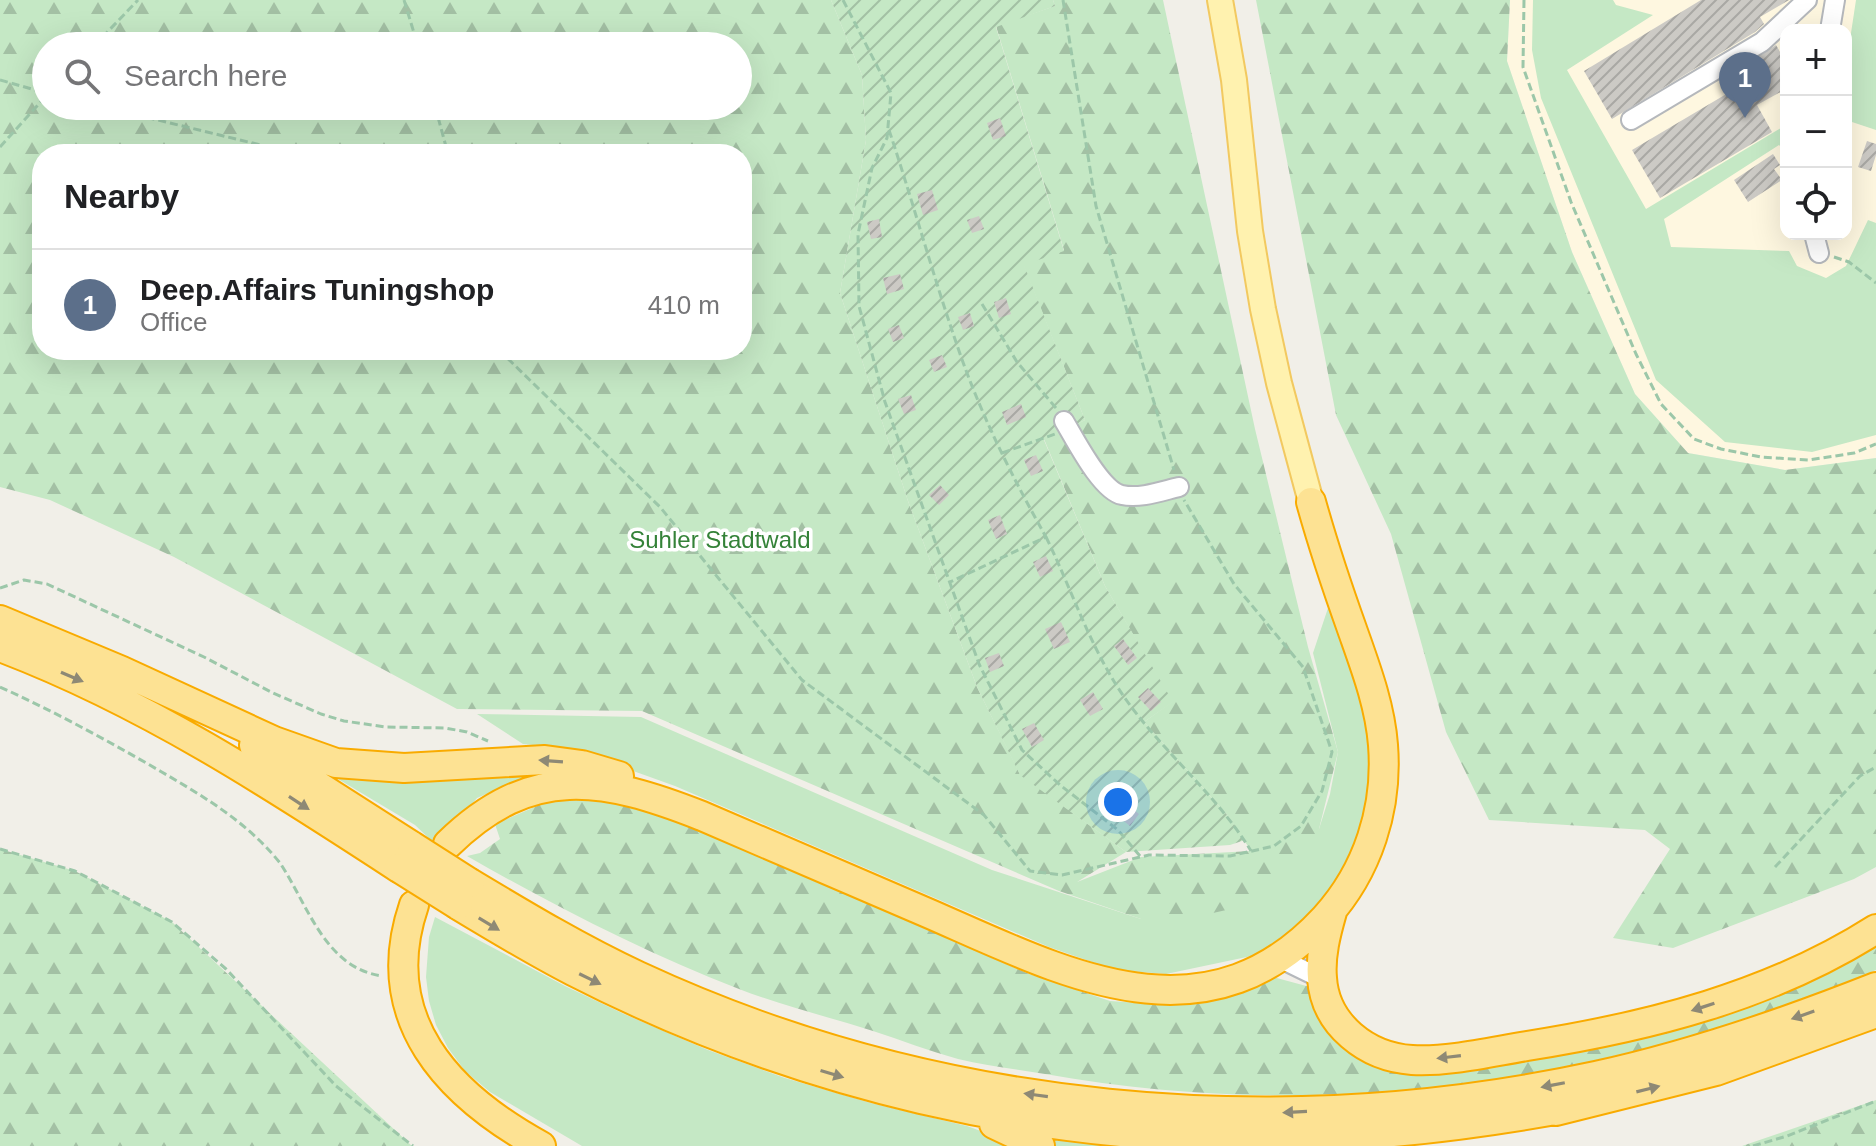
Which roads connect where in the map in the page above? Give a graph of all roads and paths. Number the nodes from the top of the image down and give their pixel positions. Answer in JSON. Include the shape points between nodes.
{"nodes":[{"id":1,"x":138,"y":0,"type":"edge"},
{"id":2,"x":404,"y":0,"type":"edge"},
{"id":3,"x":843,"y":0,"type":"edge"},
{"id":4,"x":1063,"y":0,"type":"edge"},
{"id":5,"x":1220,"y":0,"type":"edge"},
{"id":6,"x":1524,"y":0,"type":"edge"},
{"id":7,"x":1807,"y":0,"type":"edge"},
{"id":8,"x":1835,"y":0,"type":"edge"},
{"id":9,"x":1831,"y":24,"type":"edge"},
{"id":10,"x":107,"y":32,"type":"edge"},
{"id":11,"x":414,"y":32,"type":"edge"},
{"id":12,"x":0,"y":80,"type":"edge"},
{"id":13,"x":32,"y":90,"type":"edge"},
{"id":14,"x":32,"y":110,"type":"edge"},
{"id":15,"x":158,"y":120,"type":"edge"},
{"id":16,"x":439,"y":120,"type":"edge"},
{"id":17,"x":1631,"y":120,"type":"dead end"},
{"id":18,"x":888,"y":127,"type":"junction"},
{"id":19,"x":257,"y":144,"type":"edge"},
{"id":20,"x":445,"y":144,"type":"edge"},
{"id":21,"x":0,"y":147,"type":"edge"},
{"id":22,"x":1816,"y":240,"type":"edge"},
{"id":23,"x":1819,"y":253,"type":"joint"},
{"id":24,"x":1876,"y":283,"type":"edge"},
{"id":25,"x":982,"y":304,"type":"dead end"},
{"id":26,"x":509,"y":360,"type":"edge"},
{"id":27,"x":1066,"y":425,"type":"junction"},
{"id":28,"x":1876,"y":444,"type":"edge"},
{"id":29,"x":1002,"y":453,"type":"junction"},
{"id":30,"x":1179,"y":487,"type":"junction"},
{"id":31,"x":1311,"y":502,"type":"joint"},
{"id":32,"x":1046,"y":537,"type":"junction"},
{"id":33,"x":950,"y":582,"type":"junction"},
{"id":34,"x":0,"y":588,"type":"edge"},
{"id":35,"x":0,"y":620,"type":"edge"},
{"id":36,"x":0,"y":647,"type":"edge"},
{"id":37,"x":122,"y":671,"type":"junction"},
{"id":38,"x":0,"y":687,"type":"edge"},
{"id":39,"x":498,"y":745,"type":"dead end"},
{"id":40,"x":1876,"y":767,"type":"edge"},
{"id":41,"x":702,"y":816,"type":"junction"},
{"id":42,"x":448,"y":844,"type":"dead end"},
{"id":43,"x":0,"y":849,"type":"edge"},
{"id":44,"x":1251,"y":851,"type":"junction"},
{"id":45,"x":406,"y":857,"type":"junction"},
{"id":46,"x":1141,"y":857,"type":"junction"},
{"id":47,"x":1775,"y":867,"type":"dead end"},
{"id":48,"x":464,"y":894,"type":"junction"},
{"id":49,"x":414,"y":905,"type":"dead end"},
{"id":50,"x":1333,"y":909,"type":"junction"},
{"id":51,"x":1876,"y":929,"type":"edge"},
{"id":52,"x":1277,"y":957,"type":"junction"},
{"id":53,"x":405,"y":977,"type":"junction"},
{"id":54,"x":1322,"y":979,"type":"junction"},
{"id":55,"x":1876,"y":987,"type":"edge"},
{"id":56,"x":1876,"y":1013,"type":"edge"},
{"id":57,"x":1876,"y":1101,"type":"edge"},
{"id":58,"x":945,"y":1104,"type":"junction"},
{"id":59,"x":1572,"y":1107,"type":"junction"},
{"id":60,"x":413,"y":1146,"type":"edge"},
{"id":61,"x":541,"y":1146,"type":"edge"},
{"id":62,"x":1040,"y":1146,"type":"edge"},
{"id":63,"x":1412,"y":1146,"type":"edge"},
{"id":64,"x":1753,"y":1146,"type":"edge"}],
"edges":[{"from":1,"to":10,"type":"path"},
{"from":2,"to":11,"type":"path"},
{"from":3,"to":18,"type":"path","via":[[891,93]]},
{"from":4,"to":30,"type":"path","via":[[1096,206]]},
{"from":5,"to":31,"type":"main road","via":[[1263,309]]},
{"from":6,"to":28,"type":"path","via":[[1523,67],[1571,202],[1661,404],[1694,439],[1761,457],[1809,460]]},
{"from":7,"to":17,"type":"lane","via":[[1762,42]]},
{"from":8,"to":9,"type":"lane"},
{"from":12,"to":13,"type":"path"},
{"from":14,"to":21,"type":"path"},
{"from":15,"to":19,"type":"path"},
{"from":16,"to":20,"type":"path"},
{"from":18,"to":29,"type":"path","via":[[965,368]]},
{"from":18,"to":33,"type":"path","via":[[872,168],[858,234],[859,306],[885,402]]},
{"from":22,"to":23,"type":"lane"},
{"from":23,"to":24,"type":"path","via":[[1849,262]]},
{"from":25,"to":27,"type":"path","via":[[1017,362]]},
{"from":26,"to":46,"type":"path","via":[[660,507],[802,680],[984,815],[1030,871],[1062,875]]},
{"from":27,"to":29,"type":"path"},
{"from":27,"to":30,"type":"lane","via":[[1103,483],[1120,495]]},
{"from":29,"to":32,"type":"path"},
{"from":30,"to":44,"type":"path","via":[[1234,584],[1303,667],[1332,752],[1322,791],[1301,826],[1274,846]]},
{"from":31,"to":50,"type":"highway","via":[[1370,683],[1383,755],[1381,803],[1372,839]]},
{"from":32,"to":33,"type":"path"},
{"from":32,"to":44,"type":"path","via":[[1112,679]]},
{"from":33,"to":46,"type":"path","via":[[979,664],[1022,750],[1118,830]]},
{"from":34,"to":39,"type":"path","via":[[24,580],[47,584],[333,717],[386,727],[445,728]]},
{"from":35,"to":37,"type":"highway"},
{"from":36,"to":45,"type":"highway","one_way":true,"via":[[102,690]]},
{"from":41,"to":37,"type":"highway","one_way":true,"via":[[617,775],[565,762],[504,760],[404,768],[336,763],[274,741]]},
{"from":37,"to":45,"type":"highway","via":[[195,709]]},
{"from":38,"to":53,"type":"path","via":[[89,730],[224,811],[270,850],[343,960],[371,974]]},
{"from":40,"to":47,"type":"path","via":[[1860,776]]},
{"from":41,"to":42,"type":"highway","via":[[616,787],[559,786],[498,805]]},
{"from":41,"to":52,"type":"highway","via":[[1023,954],[1104,983],[1149,990],[1189,988],[1232,978]]},
{"from":43,"to":60,"type":"path","via":[[75,871],[172,922],[226,969],[336,1086]]},
{"from":44,"to":46,"type":"path"},
{"from":45,"to":48,"type":"highway","bridge":true},
{"from":55,"to":48,"type":"highway","one_way":true,"via":[[1708,1048],[1542,1087],[1284,1113],[1176,1110],[1002,1090],[802,1039],[640,977]]},
{"from":48,"to":58,"type":"highway","one_way":true,"via":[[572,971],[631,999],[791,1062]]},
{"from":49,"to":53,"type":"highway"},
{"from":50,"to":52,"type":"highway"},
{"from":50,"to":54,"type":"highway"},
{"from":51,"to":54,"type":"highway","one_way":true,"via":[[1789,974],[1665,1019],[1601,1035],[1427,1060],[1386,1055],[1360,1044],[1332,1012]]},
{"from":52,"to":54,"type":"lane"},
{"from":53,"to":61,"type":"highway","via":[[416,1026],[444,1073],[482,1110]]},
{"from":59,"to":56,"type":"highway","one_way":true,"via":[[1716,1071]]},
{"from":57,"to":64,"type":"path"},
{"from":58,"to":59,"type":"highway","via":[[1088,1128],[1288,1138],[1424,1130]]},
{"from":58,"to":62,"type":"highway"},
{"from":59,"to":63,"type":"highway"}]}
